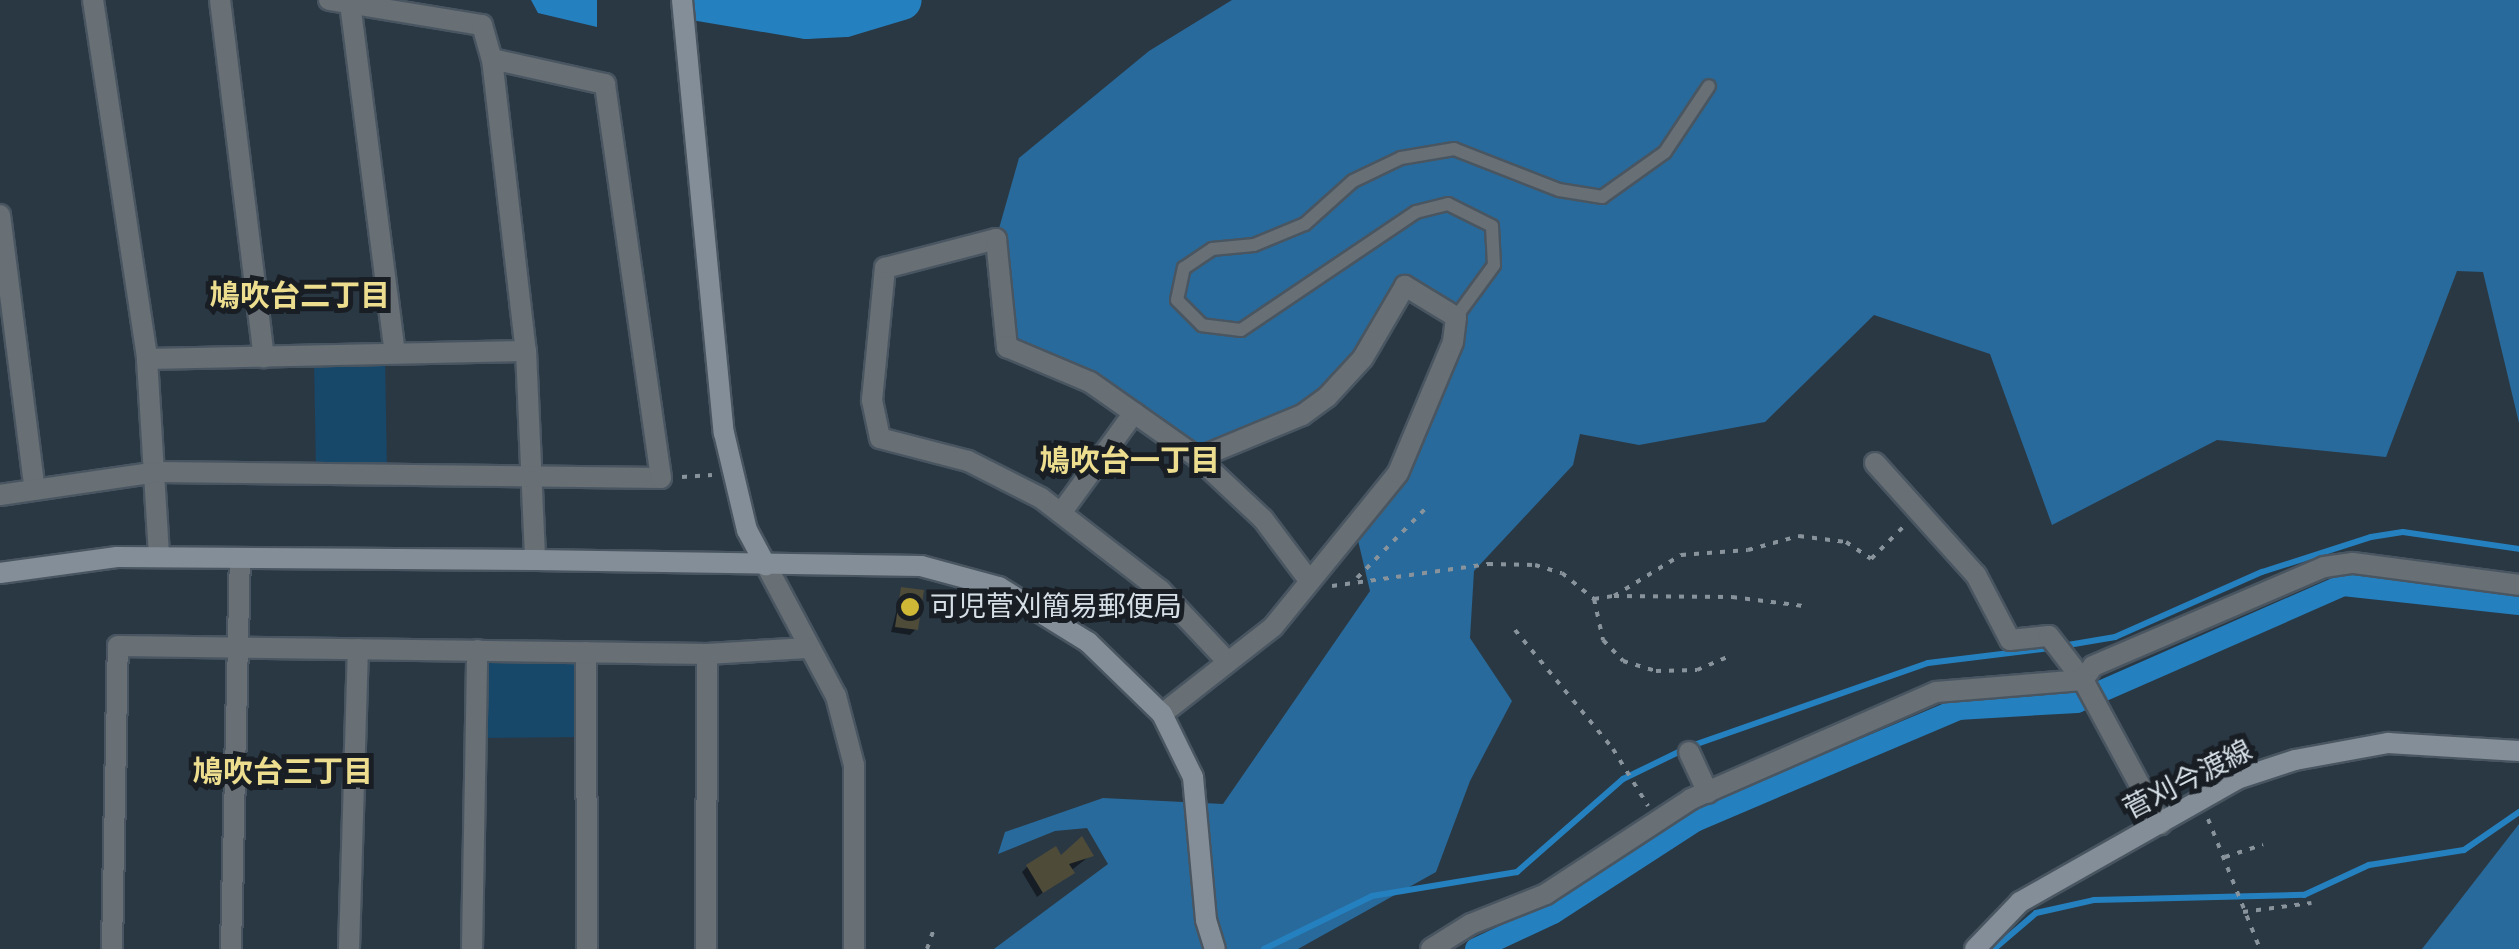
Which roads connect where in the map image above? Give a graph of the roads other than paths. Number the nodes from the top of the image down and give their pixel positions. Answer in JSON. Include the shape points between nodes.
{"nodes":[{"id":1,"x":93,"y":0,"type":"edge"},
{"id":2,"x":220,"y":0,"type":"edge"},
{"id":3,"x":682,"y":0,"type":"edge"},
{"id":4,"x":340,"y":1,"type":"edge"},
{"id":5,"x":492,"y":59,"type":"junction"},
{"id":6,"x":1709,"y":86,"type":"dead end"},
{"id":7,"x":0,"y":215,"type":"edge"},
{"id":8,"x":1456,"y":317,"type":"junction"},
{"id":9,"x":526,"y":351,"type":"junction"},
{"id":10,"x":395,"y":353,"type":"junction"},
{"id":11,"x":264,"y":357,"type":"junction"},
{"id":12,"x":147,"y":360,"type":"junction"},
{"id":13,"x":1134,"y":413,"type":"junction"},
{"id":14,"x":1198,"y":458,"type":"junction"},
{"id":15,"x":1875,"y":463,"type":"dead end"},
{"id":16,"x":158,"y":472,"type":"junction"},
{"id":17,"x":534,"y":475,"type":"junction"},
{"id":18,"x":34,"y":486,"type":"junction"},
{"id":19,"x":0,"y":496,"type":"edge"},
{"id":20,"x":1061,"y":513,"type":"junction"},
{"id":21,"x":159,"y":556,"type":"junction"},
{"id":22,"x":240,"y":559,"type":"junction"},
{"id":23,"x":534,"y":560,"type":"junction"},
{"id":24,"x":766,"y":565,"type":"junction"},
{"id":25,"x":0,"y":573,"type":"edge"},
{"id":26,"x":1308,"y":579,"type":"junction"},
{"id":27,"x":2519,"y":586,"type":"edge"},
{"id":28,"x":236,"y":647,"type":"junction"},
{"id":29,"x":806,"y":648,"type":"junction"},
{"id":30,"x":358,"y":649,"type":"junction"},
{"id":31,"x":477,"y":650,"type":"junction"},
{"id":32,"x":586,"y":652,"type":"junction"},
{"id":33,"x":708,"y":654,"type":"junction"},
{"id":34,"x":1228,"y":661,"type":"junction"},
{"id":35,"x":2082,"y":680,"type":"junction"},
{"id":36,"x":1162,"y":714,"type":"junction"},
{"id":37,"x":2519,"y":751,"type":"edge"},
{"id":38,"x":1688,"y":752,"type":"dead end"},
{"id":39,"x":1708,"y":793,"type":"junction"},
{"id":40,"x":2160,"y":824,"type":"junction"},
{"id":41,"x":112,"y":949,"type":"edge"},
{"id":42,"x":232,"y":949,"type":"edge"},
{"id":43,"x":349,"y":949,"type":"edge"},
{"id":44,"x":472,"y":949,"type":"edge"},
{"id":45,"x":587,"y":949,"type":"edge"},
{"id":46,"x":706,"y":949,"type":"edge"},
{"id":47,"x":854,"y":949,"type":"edge"},
{"id":48,"x":1215,"y":949,"type":"edge"},
{"id":49,"x":1431,"y":949,"type":"edge"},
{"id":50,"x":1975,"y":949,"type":"edge"}],
"edges":[{"from":1,"to":12,"type":"street"},
{"from":2,"to":11,"type":"street"},
{"from":3,"to":24,"type":"street","via":[[732,474]]},
{"from":4,"to":5,"type":"street","via":[[482,26]]},
{"from":4,"to":10,"type":"street"},
{"from":5,"to":9,"type":"street"},
{"from":5,"to":17,"type":"street","via":[[606,84],[660,478]]},
{"from":6,"to":8,"type":"lane","via":[[1664,152],[1602,197],[1559,190],[1454,149],[1402,158],[1353,181],[1305,224],[1254,245],[1212,249],[1184,268],[1177,300],[1202,325],[1241,330],[1416,212],[1448,204],[1492,226],[1494,266]]},
{"from":7,"to":18,"type":"street"},
{"from":8,"to":14,"type":"street","via":[[1404,286],[1362,358],[1327,398],[1302,416]]},
{"from":8,"to":26,"type":"street","via":[[1453,342],[1398,473]]},
{"from":9,"to":10,"type":"street"},
{"from":9,"to":17,"type":"street"},
{"from":10,"to":11,"type":"street"},
{"from":11,"to":12,"type":"street"},
{"from":12,"to":16,"type":"street"},
{"from":13,"to":14,"type":"street"},
{"from":13,"to":20,"type":"street"},
{"from":13,"to":20,"type":"street","via":[[1090,382],[1007,347],[996,239],[885,268],[872,400],[880,438],[968,461]]},
{"from":14,"to":26,"type":"street","via":[[1264,519]]},
{"from":15,"to":35,"type":"street","via":[[1976,575],[2010,640],[2049,636]]},
{"from":16,"to":17,"type":"street"},
{"from":16,"to":18,"type":"street"},
{"from":16,"to":21,"type":"street"},
{"from":17,"to":23,"type":"street"},
{"from":18,"to":19,"type":"street"},
{"from":20,"to":34,"type":"street","via":[[1160,590]]},
{"from":21,"to":22,"type":"street"},
{"from":21,"to":25,"type":"street"},
{"from":22,"to":23,"type":"street"},
{"from":22,"to":28,"type":"street"},
{"from":23,"to":24,"type":"street"},
{"from":24,"to":29,"type":"street"},
{"from":24,"to":36,"type":"street","via":[[921,566],[999,587],[1088,642]]},
{"from":26,"to":34,"type":"street","via":[[1273,627]]},
{"from":27,"to":35,"type":"street","via":[[2353,564],[2324,567],[2093,666]]},
{"from":28,"to":30,"type":"street"},
{"from":28,"to":41,"type":"street","via":[[118,646]]},
{"from":28,"to":42,"type":"street"},
{"from":29,"to":33,"type":"street"},
{"from":29,"to":47,"type":"street","via":[[836,696],[854,766]]},
{"from":30,"to":31,"type":"street"},
{"from":30,"to":43,"type":"street"},
{"from":31,"to":32,"type":"street"},
{"from":31,"to":44,"type":"street"},
{"from":32,"to":33,"type":"street"},
{"from":32,"to":45,"type":"street"},
{"from":33,"to":46,"type":"street"},
{"from":34,"to":36,"type":"street"},
{"from":35,"to":39,"type":"street","via":[[1936,692]]},
{"from":35,"to":40,"type":"street"},
{"from":36,"to":48,"type":"street","via":[[1193,777],[1206,920]]},
{"from":37,"to":40,"type":"street","name":"菅刈今渡線","via":[[2388,744],[2295,760]]},
{"from":38,"to":39,"type":"street"},
{"from":39,"to":49,"type":"street","via":[[1546,894],[1471,924]]},
{"from":40,"to":50,"type":"street","name":"菅刈今渡線","via":[[2020,902]]}]}
